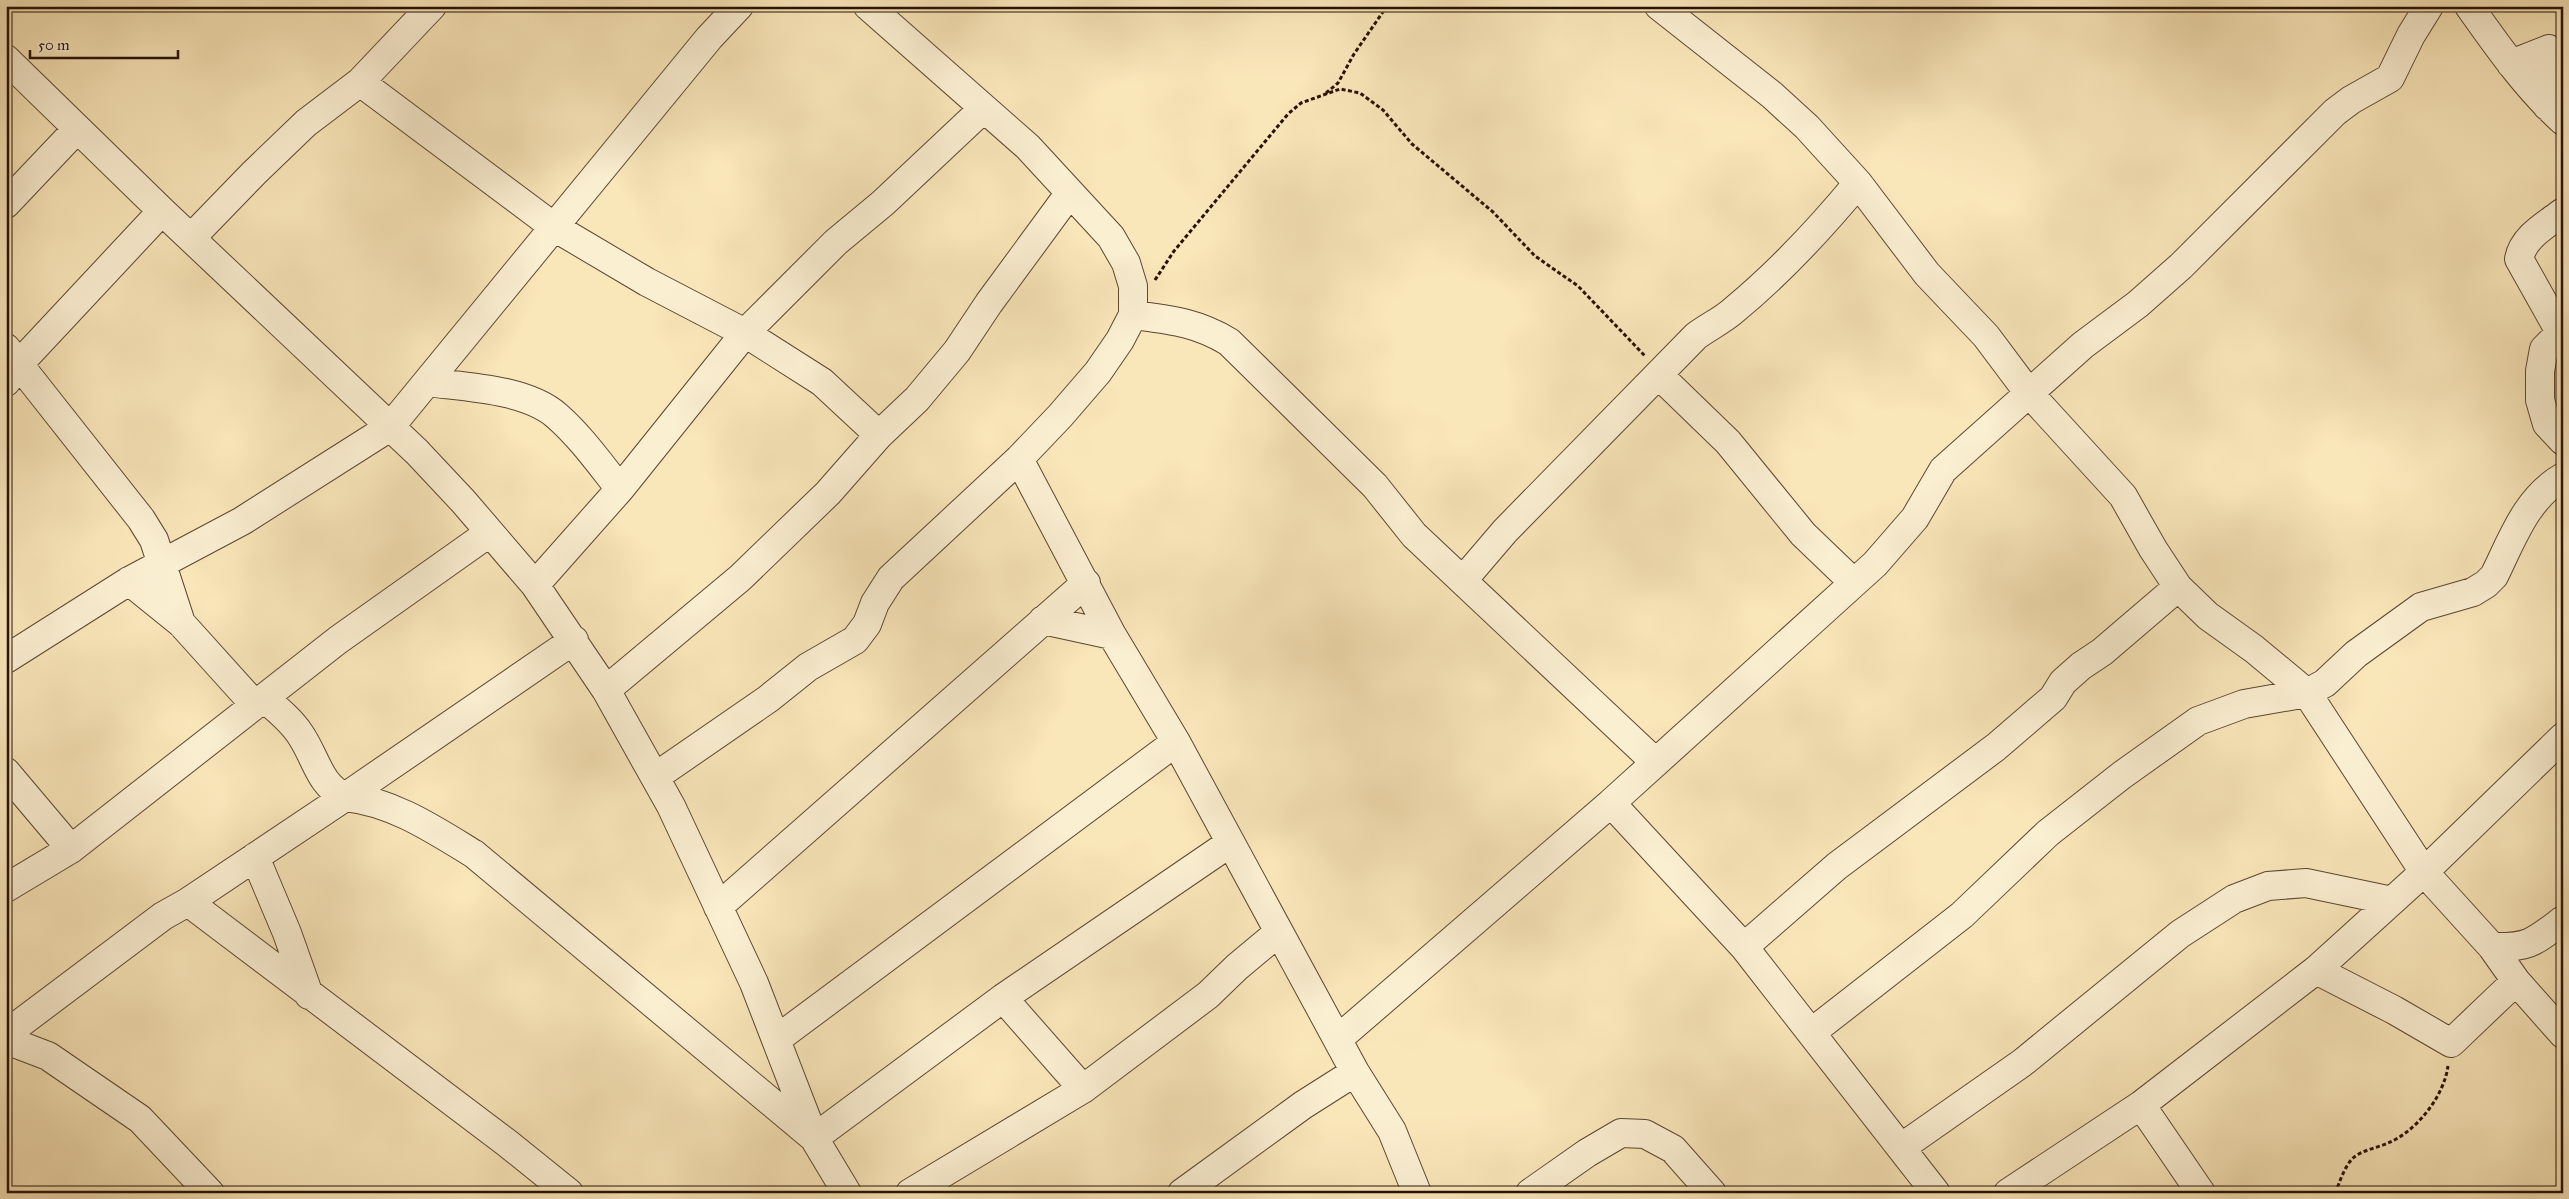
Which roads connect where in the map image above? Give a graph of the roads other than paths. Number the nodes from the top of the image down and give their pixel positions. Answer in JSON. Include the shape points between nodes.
{"nodes":[{"id":1,"x":432,"y":6,"type":"edge"},
{"id":2,"x":739,"y":6,"type":"edge"},
{"id":3,"x":868,"y":6,"type":"edge"},
{"id":4,"x":1658,"y":6,"type":"edge"},
{"id":5,"x":2430,"y":6,"type":"edge"},
{"id":6,"x":2470,"y":6,"type":"edge"},
{"id":7,"x":2556,"y":43,"type":"edge"},
{"id":8,"x":6,"y":59,"type":"edge"},
{"id":9,"x":2511,"y":64,"type":"junction"},
{"id":10,"x":360,"y":82,"type":"junction"},
{"id":11,"x":983,"y":109,"type":"junction"},
{"id":12,"x":2555,"y":114,"type":"edge"},
{"id":13,"x":77,"y":129,"type":"junction"},
{"id":14,"x":1858,"y":183,"type":"junction"},
{"id":15,"x":1069,"y":194,"type":"junction"},
{"id":16,"x":6,"y":204,"type":"edge"},
{"id":17,"x":162,"y":212,"type":"junction"},
{"id":18,"x":2563,"y":212,"type":"edge"},
{"id":19,"x":554,"y":227,"type":"junction"},
{"id":20,"x":191,"y":238,"type":"junction"},
{"id":21,"x":1137,"y":299,"type":"junction"},
{"id":22,"x":2561,"y":331,"type":"edge"},
{"id":23,"x":746,"y":333,"type":"junction"},
{"id":24,"x":10,"y":364,"type":"edge"},
{"id":25,"x":1662,"y":372,"type":"junction"},
{"id":26,"x":427,"y":382,"type":"junction"},
{"id":27,"x":2028,"y":392,"type":"junction"},
{"id":28,"x":390,"y":428,"type":"junction"},
{"id":29,"x":879,"y":435,"type":"junction"},
{"id":30,"x":2563,"y":441,"type":"edge"},
{"id":31,"x":1020,"y":460,"type":"junction"},
{"id":32,"x":2563,"y":477,"type":"edge"},
{"id":33,"x":620,"y":489,"type":"junction"},
{"id":34,"x":489,"y":533,"type":"junction"},
{"id":35,"x":161,"y":562,"type":"junction"},
{"id":36,"x":1464,"y":579,"type":"junction"},
{"id":37,"x":129,"y":581,"type":"junction"},
{"id":38,"x":1853,"y":582,"type":"junction"},
{"id":39,"x":1086,"y":584,"type":"junction"},
{"id":40,"x":535,"y":585,"type":"junction"},
{"id":41,"x":2178,"y":587,"type":"junction"},
{"id":42,"x":1043,"y":620,"type":"junction"},
{"id":43,"x":181,"y":622,"type":"junction"},
{"id":44,"x":1112,"y":635,"type":"junction"},
{"id":45,"x":574,"y":640,"type":"junction"},
{"id":46,"x":7,"y":657,"type":"edge"},
{"id":47,"x":606,"y":690,"type":"junction"},
{"id":48,"x":2307,"y":693,"type":"junction"},
{"id":49,"x":260,"y":702,"type":"junction"},
{"id":50,"x":2563,"y":738,"type":"edge"},
{"id":51,"x":1176,"y":742,"type":"junction"},
{"id":52,"x":1654,"y":761,"type":"junction"},
{"id":53,"x":6,"y":772,"type":"edge"},
{"id":54,"x":655,"y":777,"type":"junction"},
{"id":55,"x":345,"y":797,"type":"junction"},
{"id":56,"x":1610,"y":803,"type":"junction"},
{"id":57,"x":1230,"y":843,"type":"junction"},
{"id":58,"x":71,"y":849,"type":"junction"},
{"id":59,"x":255,"y":857,"type":"junction"},
{"id":60,"x":2424,"y":872,"type":"junction"},
{"id":61,"x":6,"y":888,"type":"edge"},
{"id":62,"x":2392,"y":900,"type":"junction"},
{"id":63,"x":188,"y":902,"type":"junction"},
{"id":64,"x":718,"y":907,"type":"junction"},
{"id":65,"x":2563,"y":920,"type":"edge"},
{"id":66,"x":1279,"y":932,"type":"junction"},
{"id":67,"x":1744,"y":946,"type":"junction"},
{"id":68,"x":2492,"y":947,"type":"junction"},
{"id":69,"x":2316,"y":970,"type":"junction"},
{"id":70,"x":2516,"y":981,"type":"junction"},
{"id":71,"x":309,"y":995,"type":"junction"},
{"id":72,"x":1003,"y":998,"type":"junction"},
{"id":73,"x":37,"y":1011,"type":"junction"},
{"id":74,"x":1812,"y":1032,"type":"junction"},
{"id":75,"x":6,"y":1034,"type":"edge"},
{"id":76,"x":2563,"y":1034,"type":"edge"},
{"id":77,"x":1338,"y":1039,"type":"junction"},
{"id":78,"x":6,"y":1040,"type":"edge"},
{"id":79,"x":777,"y":1040,"type":"junction"},
{"id":80,"x":48,"y":1056,"type":"junction"},
{"id":81,"x":1355,"y":1072,"type":"junction"},
{"id":82,"x":1083,"y":1089,"type":"junction"},
{"id":83,"x":2141,"y":1105,"type":"junction"},
{"id":84,"x":814,"y":1138,"type":"junction"},
{"id":85,"x":1902,"y":1146,"type":"junction"},
{"id":86,"x":1411,"y":1189,"type":"edge"},
{"id":87,"x":210,"y":1193,"type":"edge"},
{"id":88,"x":569,"y":1193,"type":"edge"},
{"id":89,"x":847,"y":1193,"type":"edge"},
{"id":90,"x":910,"y":1193,"type":"edge"},
{"id":91,"x":1182,"y":1193,"type":"edge"},
{"id":92,"x":1530,"y":1193,"type":"edge"},
{"id":93,"x":1712,"y":1193,"type":"edge"},
{"id":94,"x":1936,"y":1193,"type":"edge"},
{"id":95,"x":2008,"y":1193,"type":"edge"},
{"id":96,"x":2201,"y":1193,"type":"edge"}],
"edges":[{"from":1,"to":10,"type":"street"},
{"from":2,"to":19,"type":"street"},
{"from":3,"to":11,"type":"street"},
{"from":4,"to":14,"type":"street","via":[[1772,95],[1807,127]]},
{"from":5,"to":27,"type":"street","via":[[2411,35],[2390,78],[2335,112],[2181,266]]},
{"from":6,"to":9,"type":"street"},
{"from":7,"to":9,"type":"street"},
{"from":7,"to":12,"type":"street"},
{"from":8,"to":13,"type":"street"},
{"from":9,"to":12,"type":"street"},
{"from":10,"to":19,"type":"street"},
{"from":10,"to":20,"type":"street","via":[[306,123]]},
{"from":11,"to":15,"type":"street","via":[[1028,147]]},
{"from":11,"to":23,"type":"street","via":[[883,203],[836,242]]},
{"from":13,"to":16,"type":"street"},
{"from":13,"to":17,"type":"street"},
{"from":14,"to":25,"type":"street","via":[[1788,261],[1733,312],[1696,336]]},
{"from":14,"to":27,"type":"street","via":[[1927,274],[1986,336]]},
{"from":15,"to":21,"type":"street","via":[[1112,237],[1126,263]]},
{"from":15,"to":29,"type":"street","via":[[989,303],[958,352]]},
{"from":17,"to":20,"type":"street"},
{"from":17,"to":24,"type":"street"},
{"from":18,"to":22,"type":"street","via":[[2526,242],[2519,259]]},
{"from":19,"to":23,"type":"street","via":[[647,282]]},
{"from":19,"to":26,"type":"street"},
{"from":20,"to":28,"type":"street"},
{"from":21,"to":31,"type":"street","via":[[1120,340],[1098,372]]},
{"from":21,"to":36,"type":"street","via":[[1174,320],[1206,328],[1229,342],[1375,486],[1414,535]]},
{"from":22,"to":30,"type":"street","via":[[2544,349],[2540,400],[2546,424]]},
{"from":23,"to":29,"type":"street","via":[[822,382]]},
{"from":23,"to":33,"type":"street"},
{"from":24,"to":35,"type":"street","via":[[141,519],[154,540]]},
{"from":25,"to":36,"type":"street","via":[[1505,532]]},
{"from":25,"to":38,"type":"street","via":[[1666,382],[1728,442],[1803,534]]},
{"from":26,"to":28,"type":"street"},
{"from":26,"to":33,"type":"street","via":[[497,392],[534,403],[556,414]]},
{"from":27,"to":38,"type":"street","via":[[1943,470],[1915,518],[1876,564]]},
{"from":27,"to":41,"type":"street","via":[[2123,496]]},
{"from":28,"to":34,"type":"street","via":[[463,501]]},
{"from":28,"to":35,"type":"street","via":[[242,521]]},
{"from":29,"to":47,"type":"street","via":[[828,493],[740,578]]},
{"from":31,"to":39,"type":"street"},
{"from":31,"to":54,"type":"street","via":[[890,578],[867,624],[855,640],[808,667],[768,699]]},
{"from":32,"to":48,"type":"street","via":[[2527,510],[2494,576],[2486,584],[2473,592],[2421,607],[2356,654],[2325,683]]},
{"from":33,"to":40,"type":"street"},
{"from":34,"to":40,"type":"street"},
{"from":34,"to":49,"type":"street","via":[[338,640]]},
{"from":35,"to":37,"type":"street"},
{"from":35,"to":43,"type":"street"},
{"from":36,"to":52,"type":"street"},
{"from":37,"to":43,"type":"street"},
{"from":37,"to":46,"type":"street"},
{"from":38,"to":52,"type":"street","via":[[1739,689]]},
{"from":39,"to":42,"type":"street"},
{"from":39,"to":44,"type":"street"},
{"from":40,"to":45,"type":"street"},
{"from":41,"to":48,"type":"street","via":[[2208,616]]},
{"from":41,"to":67,"type":"street","via":[[2081,666],[2063,682],[2053,698],[1996,747],[1837,866]]},
{"from":42,"to":44,"type":"street"},
{"from":42,"to":64,"type":"street"},
{"from":43,"to":49,"type":"street"},
{"from":44,"to":51,"type":"street"},
{"from":45,"to":47,"type":"street"},
{"from":45,"to":55,"type":"street"},
{"from":47,"to":54,"type":"street"},
{"from":48,"to":60,"type":"street"},
{"from":48,"to":74,"type":"street","via":[[2244,704],[2198,721],[2048,833],[1962,915]]},
{"from":49,"to":55,"type":"street","via":[[285,716],[300,734],[326,784]]},
{"from":49,"to":58,"type":"street"},
{"from":50,"to":60,"type":"street"},
{"from":51,"to":57,"type":"street"},
{"from":51,"to":79,"type":"street"},
{"from":52,"to":56,"type":"street"},
{"from":53,"to":58,"type":"street"},
{"from":54,"to":64,"type":"street"},
{"from":55,"to":59,"type":"street"},
{"from":55,"to":84,"type":"street","via":[[383,804],[428,825],[474,854]]},
{"from":56,"to":67,"type":"street"},
{"from":56,"to":77,"type":"street"},
{"from":57,"to":66,"type":"street"},
{"from":57,"to":72,"type":"street"},
{"from":58,"to":61,"type":"street"},
{"from":59,"to":63,"type":"street"},
{"from":59,"to":71,"type":"street"},
{"from":60,"to":62,"type":"street"},
{"from":60,"to":68,"type":"street"},
{"from":62,"to":69,"type":"street"},
{"from":62,"to":85,"type":"street","via":[[2306,883],[2268,886],[2234,899],[2180,934],[2022,1064]]},
{"from":63,"to":71,"type":"street"},
{"from":63,"to":73,"type":"street","via":[[163,916]]},
{"from":64,"to":79,"type":"street"},
{"from":65,"to":68,"type":"street","via":[[2518,948]]},
{"from":66,"to":77,"type":"street"},
{"from":66,"to":82,"type":"street","via":[[1208,995]]},
{"from":67,"to":74,"type":"street"},
{"from":68,"to":70,"type":"street"},
{"from":69,"to":70,"type":"street","via":[[2451,1043]]},
{"from":69,"to":83,"type":"street"},
{"from":70,"to":76,"type":"street"},
{"from":71,"to":88,"type":"street"},
{"from":72,"to":82,"type":"street"},
{"from":72,"to":84,"type":"street"},
{"from":73,"to":75,"type":"street"},
{"from":73,"to":80,"type":"street"},
{"from":74,"to":85,"type":"street"},
{"from":77,"to":81,"type":"street"},
{"from":78,"to":80,"type":"street"},
{"from":79,"to":84,"type":"street"},
{"from":80,"to":87,"type":"street","via":[[140,1119]]},
{"from":81,"to":86,"type":"street","via":[[1392,1131]]},
{"from":81,"to":91,"type":"street","via":[[1303,1105]]},
{"from":82,"to":90,"type":"street"},
{"from":83,"to":95,"type":"street"},
{"from":83,"to":96,"type":"street"},
{"from":84,"to":89,"type":"street"},
{"from":85,"to":94,"type":"street"},
{"from":92,"to":93,"type":"street","via":[[1621,1133],[1645,1134],[1673,1148]]}]}
